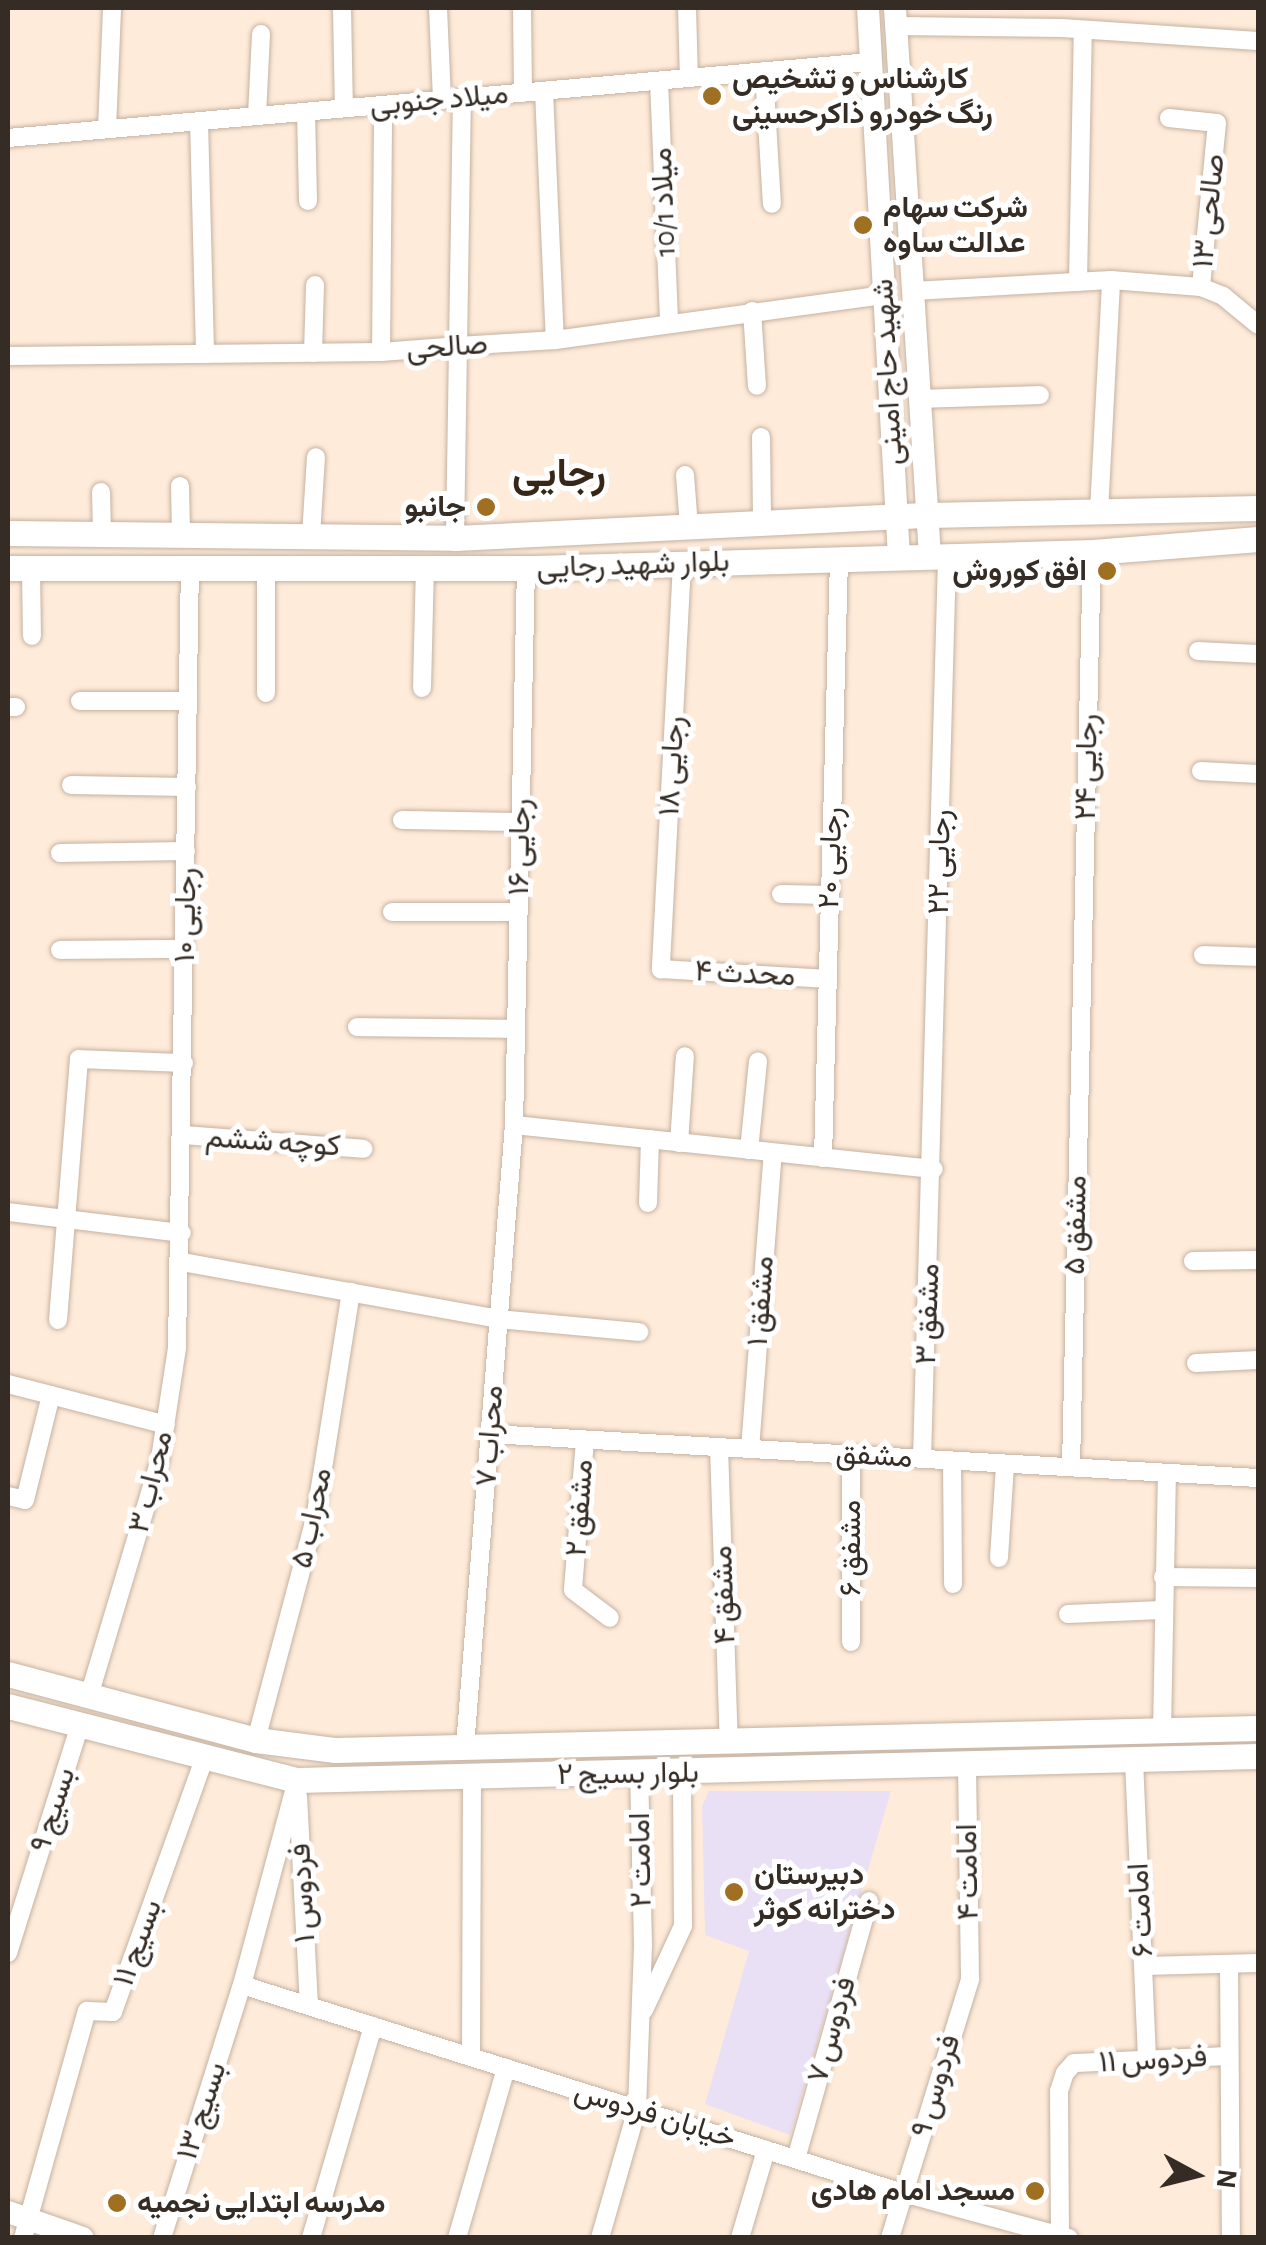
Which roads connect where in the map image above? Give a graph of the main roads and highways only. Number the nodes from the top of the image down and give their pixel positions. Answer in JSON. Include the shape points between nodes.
{"nodes":[{"id":1,"x":1258,"y":508,"type":"edge"},
{"id":2,"x":8,"y":533,"type":"edge"},
{"id":3,"x":1258,"y":539,"type":"edge"},
{"id":4,"x":19,"y":568,"type":"edge"},
{"id":5,"x":8,"y":1674,"type":"edge"},
{"id":6,"x":8,"y":1706,"type":"edge"},
{"id":7,"x":1258,"y":1728,"type":"edge"},
{"id":8,"x":300,"y":1748,"type":"junction"},
{"id":9,"x":1258,"y":1756,"type":"edge"},
{"id":10,"x":297,"y":1780,"type":"junction"}],
"edges":[{"from":1,"to":2,"type":"main road","name":"بلوار شهید رجایی","via":[[928,515],[455,538]]},
{"from":3,"to":4,"type":"main road","name":"بلوار شهید رجایی","via":[[1092,552],[526,568]]},
{"from":5,"to":8,"type":"main road","name":"بلوار بسیج ۲"},
{"from":6,"to":10,"type":"main road","name":"بلوار بسیج ۲"},
{"from":7,"to":8,"type":"main road","name":"بلوار بسیج ۲"},
{"from":8,"to":10,"type":"main road"},
{"from":9,"to":10,"type":"main road","name":"بلوار بسیج ۲"}]}
